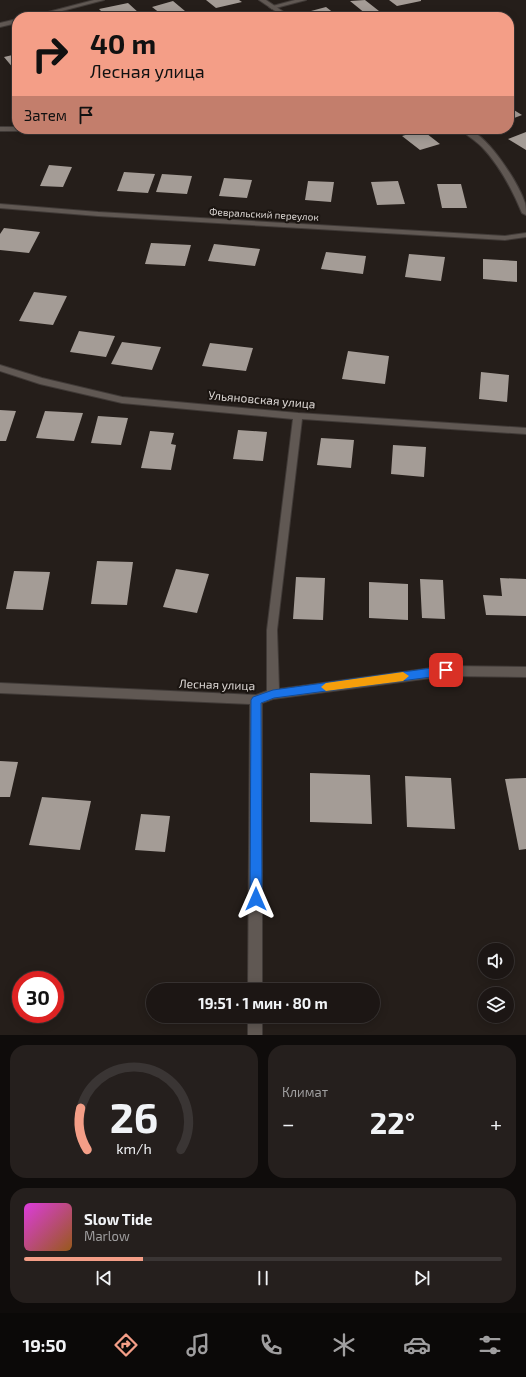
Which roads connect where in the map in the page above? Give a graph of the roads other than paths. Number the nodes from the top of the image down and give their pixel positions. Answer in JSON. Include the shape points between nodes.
{"nodes":[{"id":1,"x":101,"y":0,"type":"edge"},
{"id":2,"x":262,"y":0,"type":"edge"},
{"id":3,"x":302,"y":0,"type":"edge"},
{"id":4,"x":272,"y":7,"type":"junction"},
{"id":5,"x":52,"y":12,"type":"edge"},
{"id":6,"x":280,"y":12,"type":"edge"},
{"id":7,"x":12,"y":22,"type":"edge"},
{"id":8,"x":0,"y":25,"type":"edge"},
{"id":9,"x":0,"y":129,"type":"edge"},
{"id":10,"x":12,"y":129,"type":"edge"},
{"id":11,"x":470,"y":134,"type":"edge"},
{"id":12,"x":0,"y":206,"type":"edge"},
{"id":13,"x":526,"y":213,"type":"edge"},
{"id":14,"x":526,"y":235,"type":"edge"},
{"id":15,"x":0,"y":368,"type":"edge"},
{"id":16,"x":298,"y":416,"type":"junction"},
{"id":17,"x":526,"y":431,"type":"edge"},
{"id":18,"x":526,"y":672,"type":"edge"},
{"id":19,"x":0,"y":688,"type":"edge"},
{"id":20,"x":273,"y":694,"type":"junction"},
{"id":21,"x":256,"y":700,"type":"junction"},
{"id":22,"x":255,"y":983,"type":"edge"},
{"id":23,"x":255,"y":1023,"type":"edge"},
{"id":24,"x":255,"y":1035,"type":"edge"}],
"edges":[{"from":1,"to":5,"type":"street"},
{"from":2,"to":4,"type":"street"},
{"from":3,"to":4,"type":"street"},
{"from":4,"to":6,"type":"street"},
{"from":7,"to":8,"type":"street"},
{"from":9,"to":10,"type":"street"},
{"from":11,"to":13,"type":"street","via":[[496,157]]},
{"from":12,"to":14,"type":"street","name":"Февральский переулок","via":[[497,237]]},
{"from":15,"to":16,"type":"street","name":"Ульяновская улица","via":[[40,381],[122,400]]},
{"from":16,"to":17,"type":"street","name":"Ульяновская улица"},
{"from":16,"to":20,"type":"street","via":[[272,630]]},
{"from":18,"to":20,"type":"street","name":"Лесная улица","via":[[446,670]]},
{"from":19,"to":21,"type":"street","name":"Лесная улица"},
{"from":20,"to":21,"type":"street","name":"Лесная улица"},
{"from":21,"to":22,"type":"street"},
{"from":23,"to":24,"type":"street"}]}
